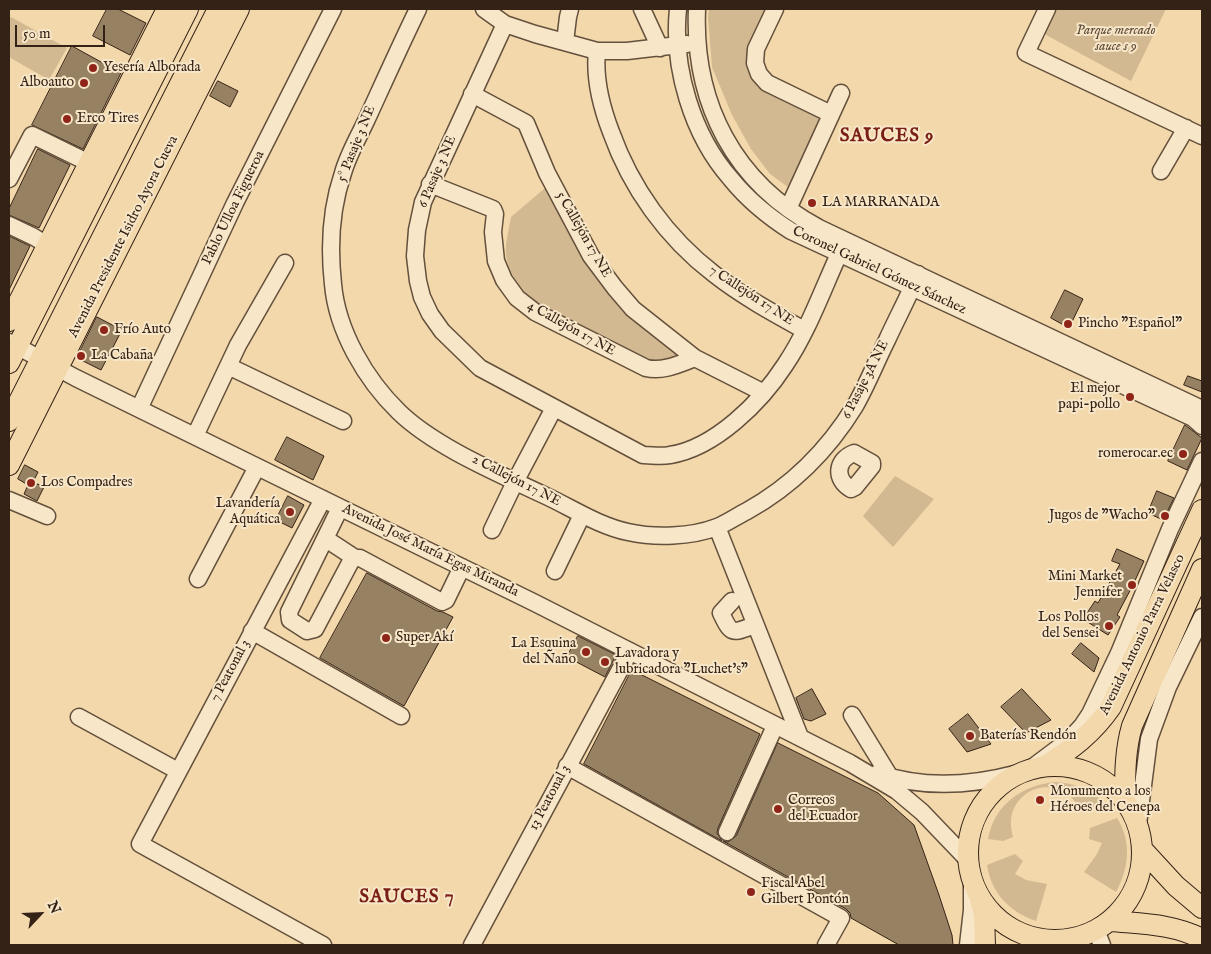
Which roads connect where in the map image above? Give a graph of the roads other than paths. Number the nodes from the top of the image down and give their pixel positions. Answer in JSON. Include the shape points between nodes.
{"nodes":[{"id":1,"x":167,"y":9,"type":"edge"},
{"id":2,"x":188,"y":9,"type":"edge"},
{"id":3,"x":218,"y":9,"type":"edge"},
{"id":4,"x":239,"y":9,"type":"edge"},
{"id":5,"x":333,"y":9,"type":"edge"},
{"id":6,"x":418,"y":9,"type":"edge"},
{"id":7,"x":484,"y":9,"type":"edge"},
{"id":8,"x":570,"y":9,"type":"edge"},
{"id":9,"x":642,"y":9,"type":"edge"},
{"id":10,"x":678,"y":9,"type":"edge"},
{"id":11,"x":698,"y":9,"type":"edge"},
{"id":12,"x":775,"y":9,"type":"edge"},
{"id":13,"x":1047,"y":9,"type":"edge"},
{"id":14,"x":505,"y":24,"type":"junction"},
{"id":15,"x":565,"y":42,"type":"junction"},
{"id":16,"x":698,"y":42,"type":"junction"},
{"id":17,"x":677,"y":46,"type":"junction"},
{"id":18,"x":660,"y":48,"type":"junction"},
{"id":19,"x":597,"y":50,"type":"junction"},
{"id":20,"x":840,"y":93,"type":"dead end"},
{"id":21,"x":472,"y":94,"type":"junction"},
{"id":22,"x":831,"y":114,"type":"junction"},
{"id":23,"x":1186,"y":128,"type":"junction"},
{"id":24,"x":1202,"y":136,"type":"edge"},
{"id":25,"x":88,"y":163,"type":"junction"},
{"id":26,"x":1161,"y":171,"type":"dead end"},
{"id":27,"x":9,"y":179,"type":"edge"},
{"id":28,"x":430,"y":184,"type":"junction"},
{"id":29,"x":788,"y":209,"type":"junction"},
{"id":30,"x":9,"y":225,"type":"edge"},
{"id":31,"x":47,"y":246,"type":"junction"},
{"id":32,"x":839,"y":254,"type":"junction"},
{"id":33,"x":284,"y":263,"type":"dead end"},
{"id":34,"x":915,"y":281,"type":"junction"},
{"id":35,"x":9,"y":321,"type":"edge"},
{"id":36,"x":804,"y":330,"type":"junction"},
{"id":37,"x":12,"y":350,"type":"edge"},
{"id":38,"x":694,"y":358,"type":"junction"},
{"id":39,"x":48,"y":363,"type":"junction"},
{"id":40,"x":228,"y":366,"type":"junction"},
{"id":41,"x":764,"y":393,"type":"junction"},
{"id":42,"x":384,"y":396,"type":"joint"},
{"id":43,"x":554,"y":408,"type":"junction"},
{"id":44,"x":139,"y":409,"type":"junction"},
{"id":45,"x":1202,"y":409,"type":"edge"},
{"id":46,"x":9,"y":421,"type":"edge"},
{"id":47,"x":343,"y":421,"type":"dead end"},
{"id":48,"x":1202,"y":426,"type":"edge"},
{"id":49,"x":195,"y":436,"type":"junction"},
{"id":50,"x":822,"y":452,"type":"junction"},
{"id":51,"x":1202,"y":461,"type":"edge"},
{"id":52,"x":9,"y":465,"type":"edge"},
{"id":53,"x":257,"y":467,"type":"junction"},
{"id":54,"x":862,"y":479,"type":"dead end"},
{"id":55,"x":515,"y":482,"type":"junction"},
{"id":56,"x":324,"y":499,"type":"junction"},
{"id":57,"x":9,"y":500,"type":"edge"},
{"id":58,"x":340,"y":508,"type":"junction"},
{"id":59,"x":1202,"y":510,"type":"edge"},
{"id":60,"x":582,"y":515,"type":"junction"},
{"id":61,"x":47,"y":516,"type":"dead end"},
{"id":62,"x":717,"y":527,"type":"junction"},
{"id":63,"x":492,"y":530,"type":"dead end"},
{"id":64,"x":664,"y":536,"type":"joint"},
{"id":65,"x":326,"y":539,"type":"junction"},
{"id":66,"x":355,"y":558,"type":"junction"},
{"id":67,"x":462,"y":567,"type":"junction"},
{"id":68,"x":1202,"y":569,"type":"edge"},
{"id":69,"x":555,"y":571,"type":"dead end"},
{"id":70,"x":198,"y":579,"type":"dead end"},
{"id":71,"x":1195,"y":600,"type":"edge"},
{"id":72,"x":732,"y":601,"type":"dead end"},
{"id":73,"x":1202,"y":617,"type":"edge"},
{"id":74,"x":755,"y":625,"type":"junction"},
{"id":75,"x":252,"y":632,"type":"junction"},
{"id":76,"x":630,"y":651,"type":"junction"},
{"id":77,"x":852,"y":715,"type":"dead end"},
{"id":78,"x":401,"y":716,"type":"dead end"},
{"id":79,"x":79,"y":717,"type":"dead end"},
{"id":80,"x":775,"y":726,"type":"junction"},
{"id":81,"x":800,"y":737,"type":"junction"},
{"id":82,"x":850,"y":763,"type":"junction"},
{"id":83,"x":568,"y":766,"type":"junction"},
{"id":84,"x":1031,"y":769,"type":"junction"},
{"id":85,"x":178,"y":771,"type":"junction"},
{"id":86,"x":890,"y":777,"type":"junction"},
{"id":87,"x":1126,"y":799,"type":"junction"},
{"id":88,"x":1138,"y":824,"type":"junction"},
{"id":89,"x":726,"y":832,"type":"dead end"},
{"id":90,"x":1142,"y":849,"type":"junction"},
{"id":91,"x":970,"y":869,"type":"junction"},
{"id":92,"x":980,"y":897,"type":"junction"},
{"id":93,"x":1202,"y":908,"type":"edge"},
{"id":94,"x":1100,"y":932,"type":"edge"},
{"id":95,"x":1202,"y":939,"type":"edge"},
{"id":96,"x":323,"y":945,"type":"edge"},
{"id":97,"x":472,"y":945,"type":"edge"},
{"id":98,"x":826,"y":945,"type":"edge"},
{"id":99,"x":968,"y":945,"type":"edge"},
{"id":100,"x":986,"y":945,"type":"edge"},
{"id":101,"x":1070,"y":945,"type":"edge"}],
"edges":[{"from":1,"to":25,"type":"main road"},
{"from":2,"to":37,"type":"main road"},
{"from":3,"to":39,"type":"main road","name":"Avenida Presidente Isidro Ayora Cueva"},
{"from":4,"to":39,"type":"main road","name":"Avenida Presidente Isidro Ayora Cueva"},
{"from":5,"to":44,"type":"street","name":"Pablo Ulloa Figueroa","via":[[235,203]]},
{"from":6,"to":42,"type":"street","name":"5° Pasaje 3 NE","via":[[342,173],[334,214],[333,286],[339,316],[359,359]]},
{"from":7,"to":14,"type":"street"},
{"from":8,"to":15,"type":"street"},
{"from":9,"to":18,"type":"street"},
{"from":10,"to":17,"type":"street","name":"Coronel Gabriel Gómez Sánchez"},
{"from":11,"to":16,"type":"street","name":"Coronel Gabriel Gómez Sánchez"},
{"from":12,"to":22,"type":"street","via":[[756,49],[755,63],[759,74],[767,83]]},
{"from":13,"to":23,"type":"street","via":[[1026,53]]},
{"from":14,"to":15,"type":"street"},
{"from":14,"to":21,"type":"street","name":"6 Pasaje 3 NE"},
{"from":15,"to":19,"type":"street"},
{"from":16,"to":17,"type":"street"},
{"from":16,"to":29,"type":"street","name":"Coronel Gabriel Gómez Sánchez","via":[[704,86],[723,136],[766,192]]},
{"from":17,"to":18,"type":"street"},
{"from":17,"to":32,"type":"street","name":"Coronel Gabriel Gómez Sánchez","via":[[685,89],[695,118],[730,179],[778,222]]},
{"from":18,"to":19,"type":"street"},
{"from":19,"to":36,"type":"street","name":"7 Callejón 17 NE","via":[[597,85],[607,122],[617,148],[658,218],[683,247],[714,274]]},
{"from":20,"to":22,"type":"street"},
{"from":21,"to":28,"type":"street","name":"6 Pasaje 3 NE"},
{"from":21,"to":38,"type":"street","name":"5 Callejón 17 NE","via":[[525,121],[549,176],[597,264],[636,312]]},
{"from":22,"to":29,"type":"street"},
{"from":23,"to":24,"type":"street"},
{"from":23,"to":26,"type":"street"},
{"from":25,"to":27,"type":"street","via":[[32,135]]},
{"from":25,"to":31,"type":"main road"},
{"from":28,"to":38,"type":"street","name":"4 Callejón 17 NE","via":[[494,209],[494,248],[498,267],[513,294],[530,309],[646,368],[661,369]]},
{"from":28,"to":43,"type":"street","name":"6 Pasaje 3 NE","via":[[416,243],[416,268],[422,297],[430,314],[442,331],[480,368]]},
{"from":29,"to":34,"type":"street","name":"Coronel Gabriel Gómez Sánchez","via":[[819,228],[895,256]]},
{"from":30,"to":31,"type":"street"},
{"from":31,"to":35,"type":"main road"},
{"from":32,"to":34,"type":"street","name":"Coronel Gabriel Gómez Sánchez"},
{"from":32,"to":36,"type":"street"},
{"from":33,"to":40,"type":"street"},
{"from":34,"to":45,"type":"street","name":"Coronel Gabriel Gómez Sánchez"},
{"from":34,"to":48,"type":"street","name":"Coronel Gabriel Gómez Sánchez","via":[[1082,369],[1193,418]]},
{"from":34,"to":50,"type":"street","name":"6 Pasaje 3A NE","via":[[855,406]]},
{"from":36,"to":41,"type":"street","via":[[786,365]]},
{"from":37,"to":39,"type":"street","name":"Avenida José María Egas Miranda"},
{"from":38,"to":41,"type":"street","name":"5 Callejón 17 NE"},
{"from":39,"to":44,"type":"street","name":"Avenida José María Egas Miranda"},
{"from":39,"to":46,"type":"main road","name":"Avenida Presidente Isidro Ayora Cueva"},
{"from":39,"to":52,"type":"main road","name":"Avenida Presidente Isidro Ayora Cueva"},
{"from":40,"to":47,"type":"street"},
{"from":40,"to":49,"type":"street"},
{"from":41,"to":43,"type":"street","name":"6 Pasaje 3 NE","via":[[730,424],[695,448],[669,456],[643,454]]},
{"from":42,"to":55,"type":"street","name":"2 Callejón 17 NE","via":[[421,431]]},
{"from":43,"to":55,"type":"street"},
{"from":44,"to":49,"type":"street","name":"Avenida José María Egas Miranda"},
{"from":49,"to":53,"type":"street","name":"Avenida José María Egas Miranda"},
{"from":50,"to":54,"type":"street"},
{"from":50,"to":62,"type":"street","name":"6 Pasaje 3A NE","via":[[769,499]]},
{"from":51,"to":84,"type":"street","name":"Avenida Antonio Parra Velasco","via":[[1090,714],[1068,740]]},
{"from":53,"to":56,"type":"street","name":"Avenida José María Egas Miranda"},
{"from":53,"to":70,"type":"street"},
{"from":55,"to":60,"type":"street","name":"2 Callejón 17 NE"},
{"from":55,"to":63,"type":"street"},
{"from":56,"to":58,"type":"street","name":"Avenida José María Egas Miranda"},
{"from":56,"to":75,"type":"street","name":"7 Peatonal 3"},
{"from":57,"to":61,"type":"street"},
{"from":58,"to":65,"type":"street"},
{"from":58,"to":67,"type":"street","name":"Avenida José María Egas Miranda"},
{"from":59,"to":84,"type":"main road","name":"Avenida Antonio Parra Velasco","via":[[1111,707],[1099,724],[1064,754]]},
{"from":60,"to":64,"type":"street","name":"2 Callejón 17 NE","via":[[629,532]]},
{"from":60,"to":69,"type":"street"},
{"from":62,"to":64,"type":"street","name":"6 Pasaje 3A NE"},
{"from":62,"to":74,"type":"street"},
{"from":65,"to":66,"type":"street"},
{"from":65,"to":66,"type":"street","via":[[289,612],[290,620],[298,626],[307,631],[316,629]]},
{"from":66,"to":67,"type":"street","via":[[442,602]]},
{"from":67,"to":76,"type":"street","name":"Avenida José María Egas Miranda"},
{"from":68,"to":71,"type":"main road","name":"Avenida Antonio Parra Velasco"},
{"from":71,"to":87,"type":"main road","name":"Avenida Antonio Parra Velasco","via":[[1132,726],[1126,760]]},
{"from":72,"to":74,"type":"street","via":[[721,613],[729,628],[736,632]]},
{"from":73,"to":88,"type":"street","via":[[1168,687],[1149,739]]},
{"from":74,"to":81,"type":"street"},
{"from":75,"to":78,"type":"street"},
{"from":75,"to":85,"type":"street","name":"7 Peatonal 3"},
{"from":76,"to":80,"type":"street","name":"Avenida José María Egas Miranda"},
{"from":76,"to":83,"type":"street","name":"13 Peatonal 3"},
{"from":77,"to":86,"type":"street"},
{"from":79,"to":85,"type":"street"},
{"from":80,"to":81,"type":"street","name":"Avenida José María Egas Miranda"},
{"from":80,"to":89,"type":"street"},
{"from":81,"to":82,"type":"street","name":"Avenida José María Egas Miranda"},
{"from":82,"to":86,"type":"street","name":"Avenida José María Egas Miranda"},
{"from":82,"to":91,"type":"street","name":"Avenida José María Egas Miranda","via":[[897,791],[922,812]]},
{"from":83,"to":97,"type":"street","name":"13 Peatonal 3"},
{"from":83,"to":98,"type":"street","via":[[715,856],[842,918]]},
{"from":84,"to":86,"type":"street","name":"Avenida José María Egas Miranda","via":[[983,782],[939,785]]},
{"from":84,"to":87,"type":"main road","via":[[1076,767],[1104,778]]},
{"from":84,"to":91,"type":"main road","via":[[994,789],[978,810],[970,834]]},
{"from":85,"to":96,"type":"street","name":"7 Peatonal 3","via":[[140,844]]},
{"from":87,"to":88,"type":"main road"},
{"from":88,"to":90,"type":"main road"},
{"from":90,"to":93,"type":"main road","via":[[1176,886]]},
{"from":90,"to":94,"type":"main road","via":[[1138,884],[1127,904]]},
{"from":91,"to":92,"type":"main road"},
{"from":91,"to":99,"type":"street","via":[[972,910]]},
{"from":92,"to":94,"type":"main road","via":[[993,915],[1026,935],[1048,940]]},
{"from":92,"to":100,"type":"main road"},
{"from":94,"to":95,"type":"main road","via":[[1161,926]]},
{"from":94,"to":101,"type":"main road"}]}
